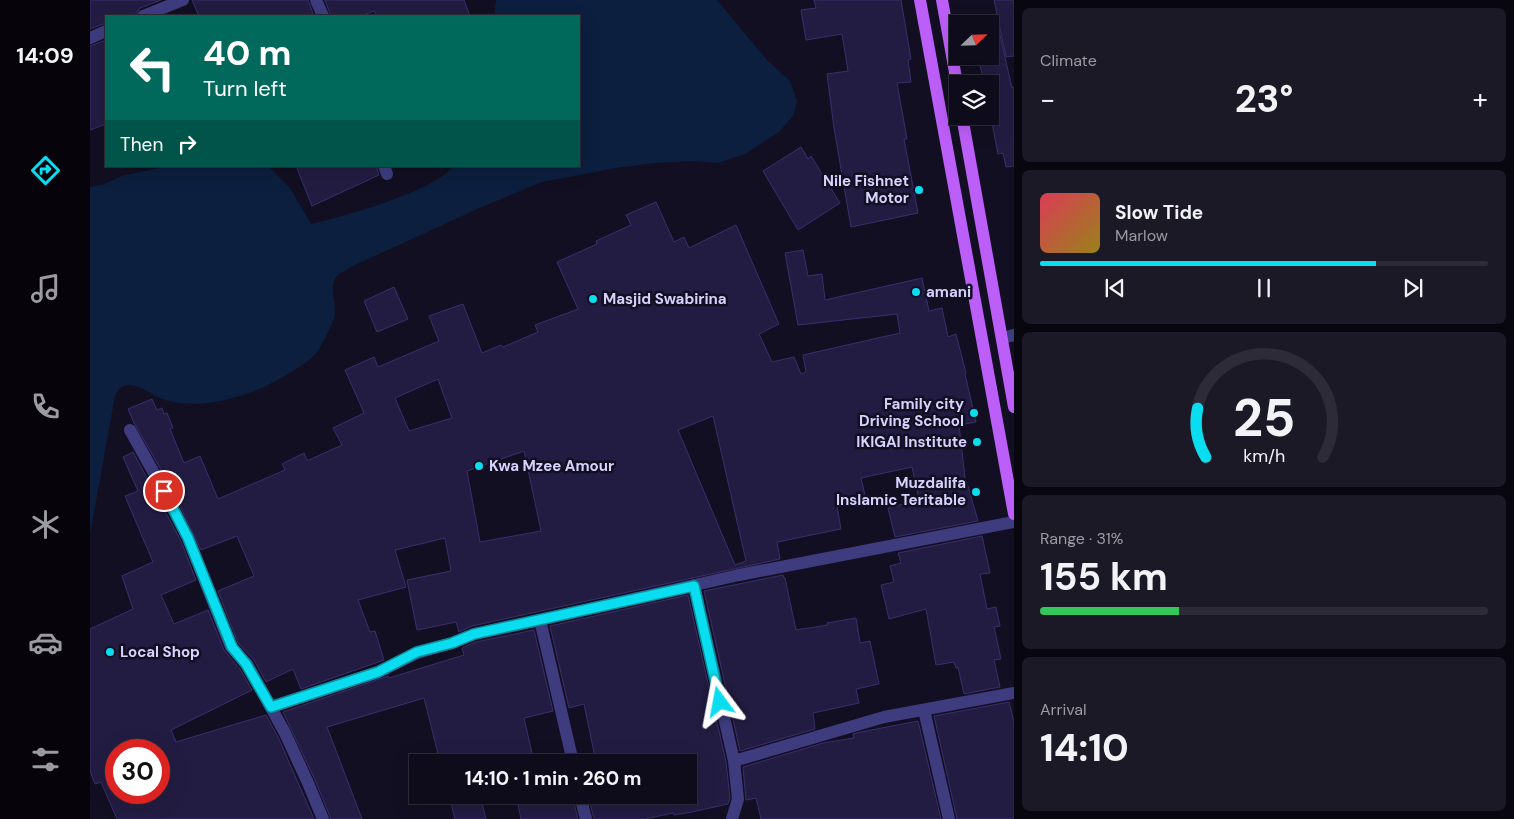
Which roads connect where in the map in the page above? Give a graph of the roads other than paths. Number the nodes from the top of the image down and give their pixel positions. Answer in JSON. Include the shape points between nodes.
{"nodes":[{"id":1,"x":183,"y":0,"type":"edge"},
{"id":2,"x":316,"y":0,"type":"edge"},
{"id":3,"x":920,"y":0,"type":"edge"},
{"id":4,"x":942,"y":0,"type":"edge"},
{"id":5,"x":146,"y":15,"type":"edge"},
{"id":6,"x":323,"y":15,"type":"edge"},
{"id":7,"x":105,"y":31,"type":"edge"},
{"id":8,"x":90,"y":38,"type":"edge"},
{"id":9,"x":955,"y":75,"type":"edge"},
{"id":10,"x":964,"y":125,"type":"edge"},
{"id":11,"x":1008,"y":336,"type":"edge"},
{"id":12,"x":1014,"y":407,"type":"edge"},
{"id":13,"x":130,"y":430,"type":"dead end"},
{"id":14,"x":1014,"y":514,"type":"edge"},
{"id":15,"x":1014,"y":522,"type":"edge"},
{"id":16,"x":694,"y":586,"type":"junction"},
{"id":17,"x":540,"y":620,"type":"junction"},
{"id":18,"x":1014,"y":693,"type":"edge"},
{"id":19,"x":271,"y":707,"type":"junction"},
{"id":20,"x":924,"y":710,"type":"junction"},
{"id":21,"x":571,"y":754,"type":"edge"},
{"id":22,"x":734,"y":760,"type":"junction"},
{"id":23,"x":582,"y":804,"type":"edge"},
{"id":24,"x":322,"y":819,"type":"edge"},
{"id":25,"x":586,"y":819,"type":"edge"},
{"id":26,"x":732,"y":819,"type":"edge"},
{"id":27,"x":949,"y":819,"type":"edge"}],
"edges":[{"from":1,"to":5,"type":"street"},
{"from":2,"to":6,"type":"street"},
{"from":3,"to":14,"type":"main road"},
{"from":4,"to":9,"type":"main road"},
{"from":7,"to":8,"type":"street"},
{"from":10,"to":11,"type":"main road"},
{"from":11,"to":12,"type":"main road"},
{"from":13,"to":19,"type":"street","via":[[188,538],[232,647]]},
{"from":15,"to":16,"type":"street"},
{"from":16,"to":17,"type":"street"},
{"from":16,"to":22,"type":"street"},
{"from":17,"to":19,"type":"street","via":[[474,634],[417,652],[378,672]]},
{"from":17,"to":21,"type":"street"},
{"from":18,"to":20,"type":"street"},
{"from":19,"to":24,"type":"street"},
{"from":20,"to":22,"type":"street","via":[[884,717]]},
{"from":20,"to":27,"type":"street"},
{"from":22,"to":26,"type":"street","via":[[738,799]]},
{"from":23,"to":25,"type":"street"}]}
